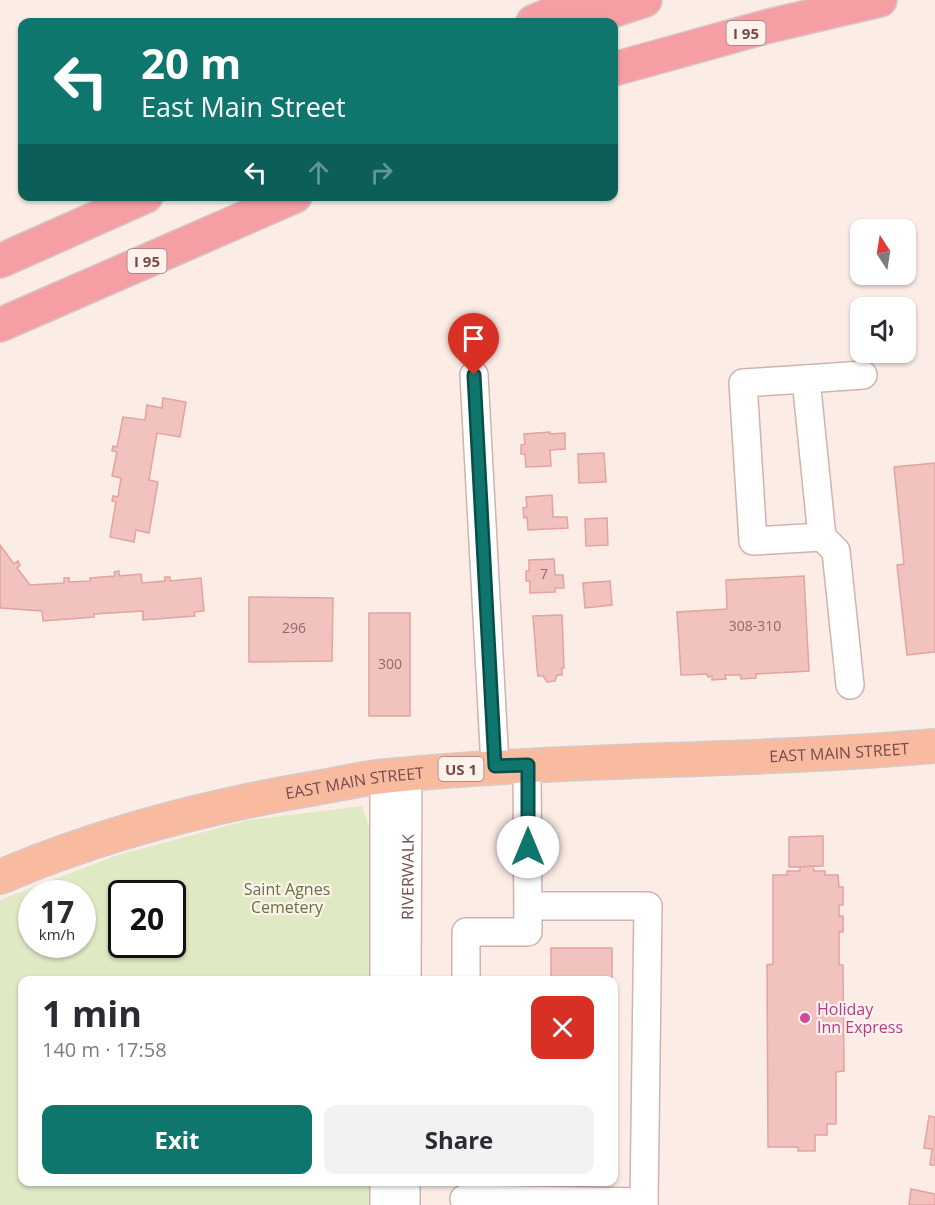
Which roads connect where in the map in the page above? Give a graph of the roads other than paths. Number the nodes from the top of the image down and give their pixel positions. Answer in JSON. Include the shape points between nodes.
{"nodes":[{"id":1,"x":585,"y":0,"type":"edge"},
{"id":2,"x":645,"y":0,"type":"edge"},
{"id":3,"x":880,"y":0,"type":"edge"},
{"id":4,"x":542,"y":18,"type":"edge"},
{"id":5,"x":589,"y":18,"type":"edge"},
{"id":6,"x":618,"y":68,"type":"edge"},
{"id":7,"x":135,"y":201,"type":"edge"},
{"id":8,"x":284,"y":201,"type":"edge"},
{"id":9,"x":0,"y":261,"type":"edge"},
{"id":10,"x":0,"y":326,"type":"edge"},
{"id":11,"x":474,"y":375,"type":"dead end"},
{"id":12,"x":863,"y":375,"type":"dead end"},
{"id":13,"x":806,"y":379,"type":"junction"},
{"id":14,"x":822,"y":537,"type":"junction"},
{"id":15,"x":850,"y":685,"type":"dead end"},
{"id":16,"x":935,"y":746,"type":"edge"},
{"id":17,"x":528,"y":765,"type":"junction"},
{"id":18,"x":495,"y":766,"type":"junction"},
{"id":19,"x":396,"y":775,"type":"junction"},
{"id":20,"x":0,"y":877,"type":"edge"},
{"id":21,"x":528,"y":906,"type":"junction"},
{"id":22,"x":384,"y":976,"type":"edge"},
{"id":23,"x":407,"y":976,"type":"edge"},
{"id":24,"x":466,"y":976,"type":"edge"},
{"id":25,"x":384,"y":1186,"type":"edge"},
{"id":26,"x":406,"y":1186,"type":"edge"},
{"id":27,"x":464,"y":1195,"type":"edge"},
{"id":28,"x":644,"y":1203,"type":"edge"},
{"id":29,"x":384,"y":1205,"type":"edge"},
{"id":30,"x":406,"y":1205,"type":"edge"}],
"edges":[{"from":1,"to":4,"type":"highway"},
{"from":2,"to":5,"type":"highway"},
{"from":3,"to":6,"type":"highway","number":"I 95"},
{"from":7,"to":9,"type":"highway"},
{"from":8,"to":10,"type":"highway","number":"I 95"},
{"from":11,"to":18,"type":"street"},
{"from":12,"to":13,"type":"street"},
{"from":13,"to":14,"type":"street"},
{"from":13,"to":14,"type":"street","via":[[743,383],[753,541]]},
{"from":14,"to":15,"type":"street","via":[[836,550]]},
{"from":16,"to":17,"type":"main road","name":"EAST MAIN STREET","number":"US 1"},
{"from":17,"to":18,"type":"main road","name":"EAST MAIN STREET","number":"US 1"},
{"from":17,"to":21,"type":"street"},
{"from":18,"to":19,"type":"main road","name":"EAST MAIN STREET","number":"US 1"},
{"from":19,"to":20,"type":"main road","name":"EAST MAIN STREET","number":"US 1","via":[[220,807],[64,852]]},
{"from":19,"to":22,"type":"street","name":"RIVERWALK"},
{"from":19,"to":23,"type":"street","name":"RIVERWALK"},
{"from":21,"to":24,"type":"street","via":[[528,932],[466,932]]},
{"from":21,"to":28,"type":"street","via":[[648,906]]},
{"from":25,"to":29,"type":"street"},
{"from":26,"to":30,"type":"street"},
{"from":27,"to":28,"type":"street"}]}
